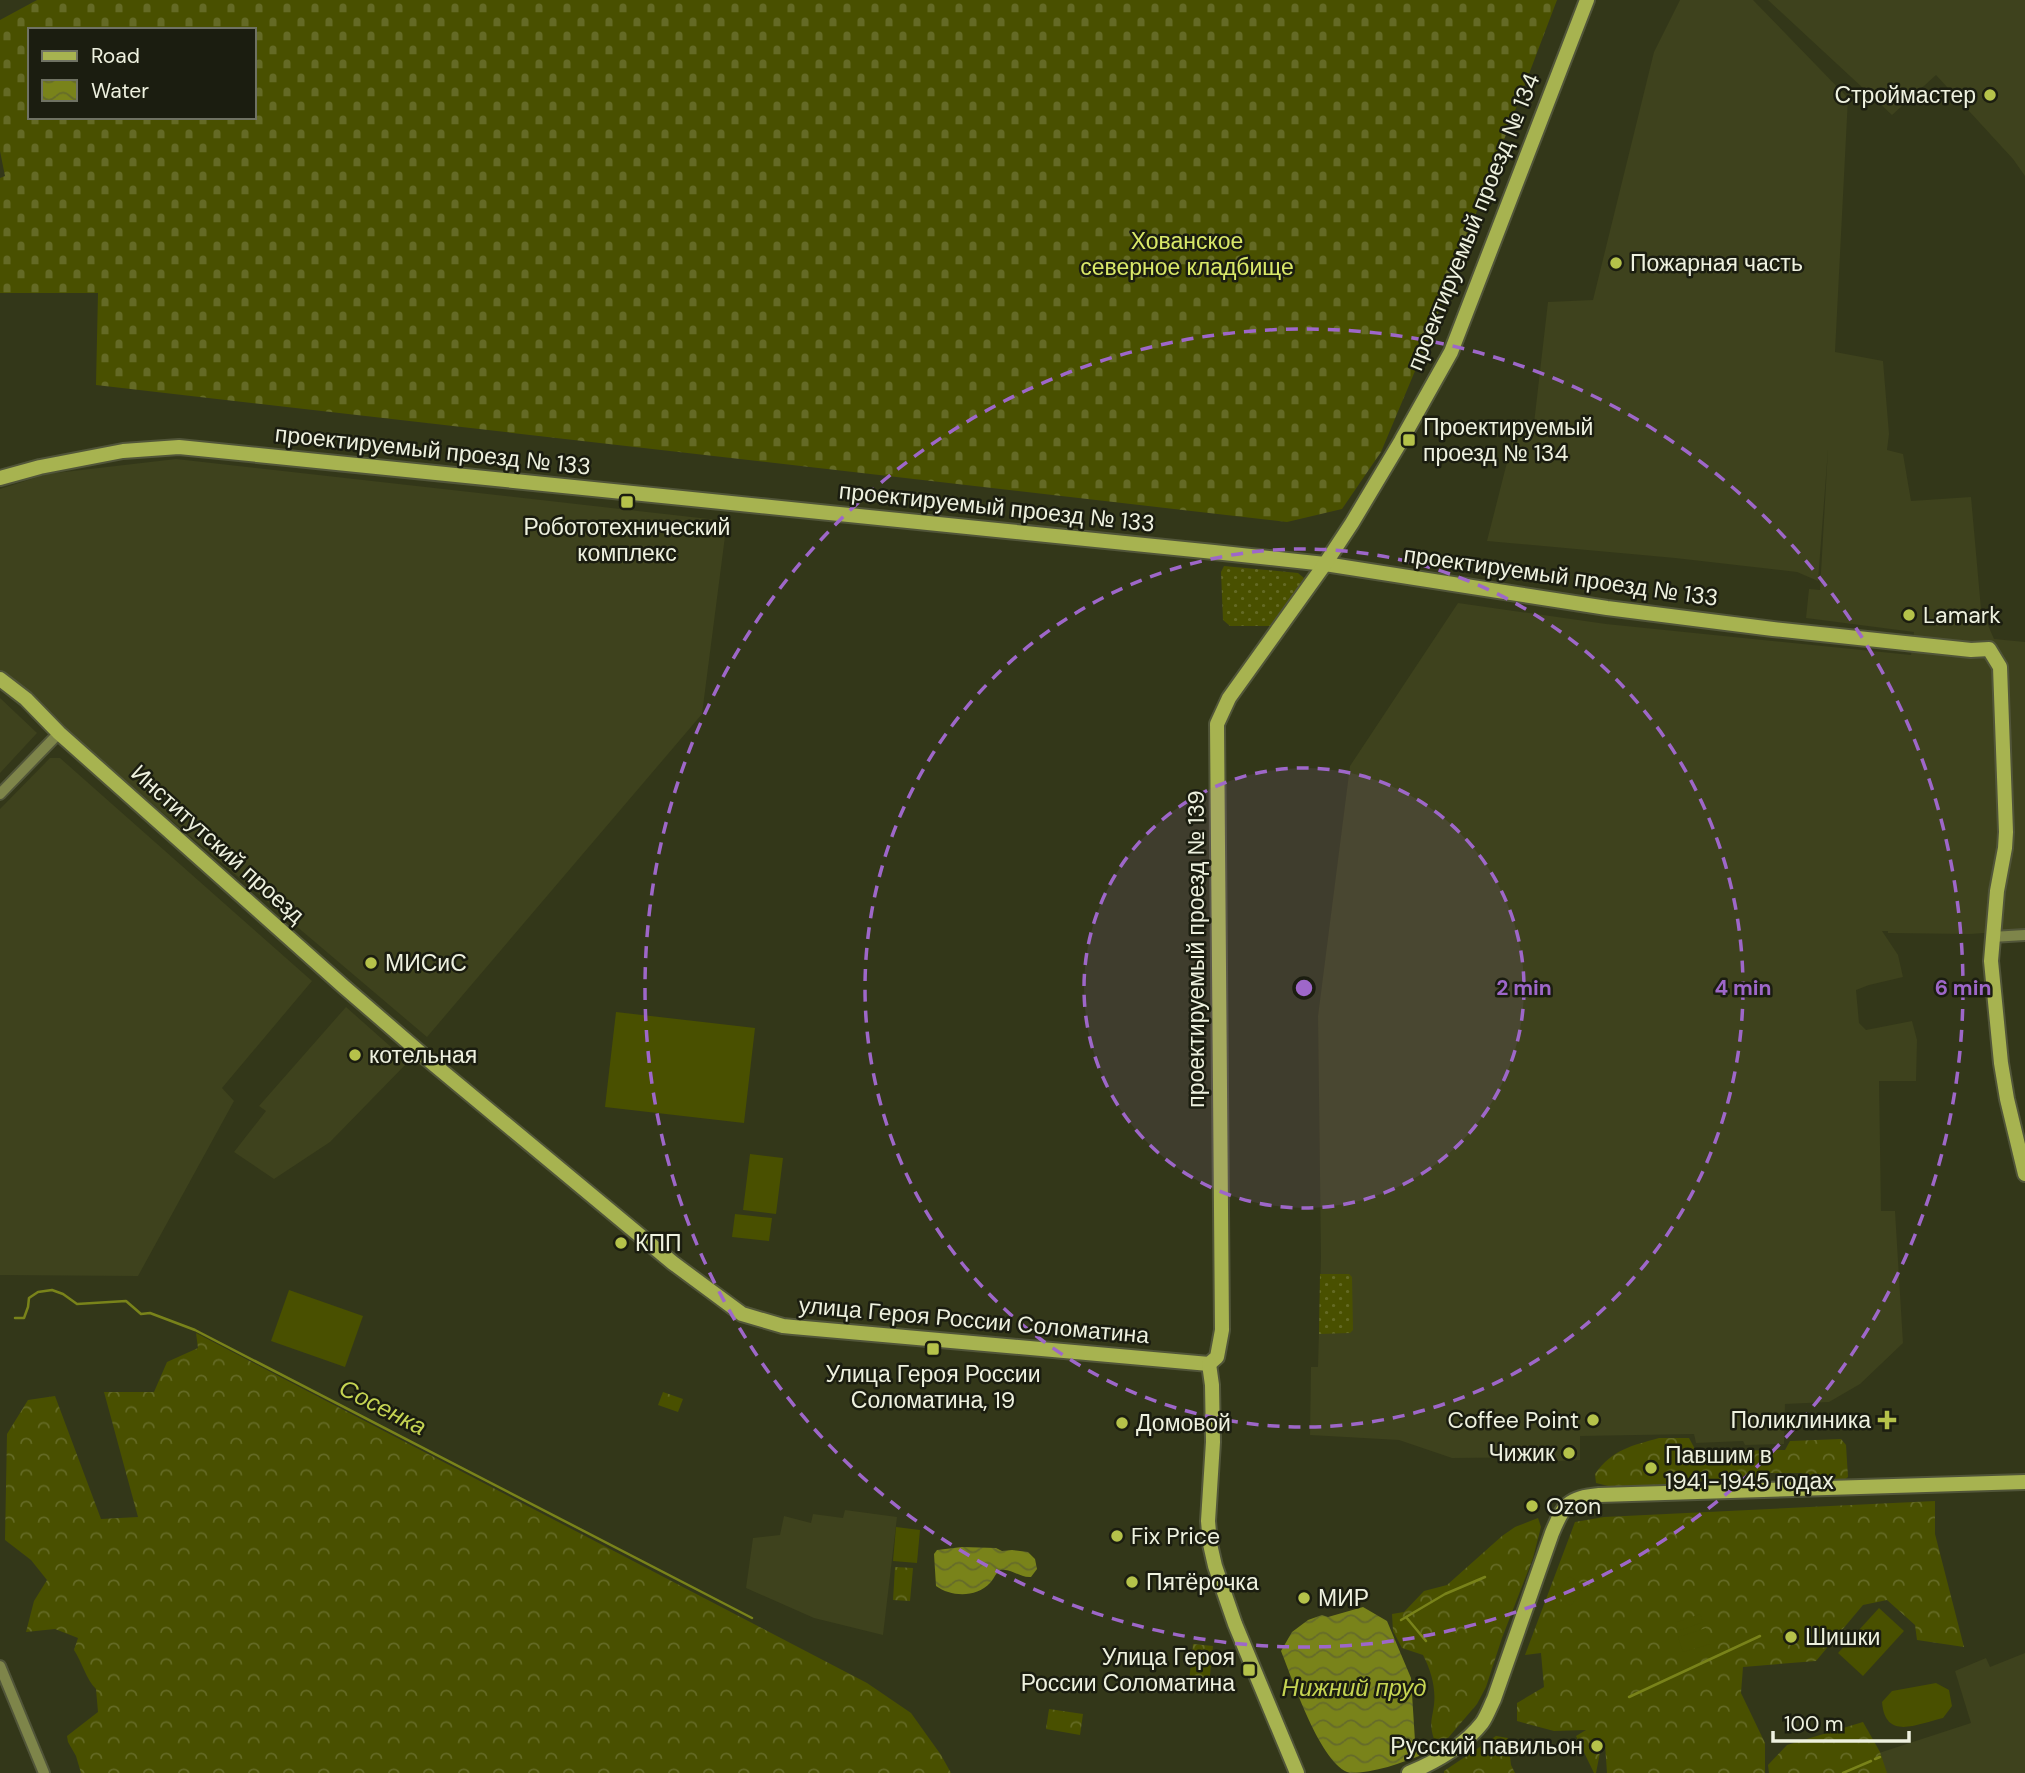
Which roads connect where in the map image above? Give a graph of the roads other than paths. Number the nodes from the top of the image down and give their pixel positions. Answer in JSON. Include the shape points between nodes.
{"nodes":[{"id":1,"x":1587,"y":0,"type":"edge"},
{"id":2,"x":0,"y":478,"type":"edge"},
{"id":3,"x":1325,"y":564,"type":"junction"},
{"id":4,"x":0,"y":678,"type":"edge"},
{"id":5,"x":59,"y":733,"type":"junction"},
{"id":6,"x":0,"y":794,"type":"edge"},
{"id":7,"x":2025,"y":935,"type":"edge"},
{"id":8,"x":1992,"y":937,"type":"junction"},
{"id":9,"x":407,"y":1042,"type":"joint"},
{"id":10,"x":2025,"y":1174,"type":"edge"},
{"id":11,"x":1209,"y":1364,"type":"junction"},
{"id":12,"x":2025,"y":1482,"type":"edge"},
{"id":13,"x":0,"y":1665,"type":"edge"},
{"id":14,"x":44,"y":1773,"type":"edge"},
{"id":15,"x":1297,"y":1773,"type":"edge"},
{"id":16,"x":1409,"y":1773,"type":"edge"}],
"edges":[{"from":1,"to":3,"type":"street","name":"проектируемый проезд № 134","via":[[1451,352]]},
{"from":2,"to":3,"type":"street","name":"проектируемый проезд № 133","via":[[123,451],[179,447]]},
{"from":3,"to":8,"type":"street","name":"проектируемый проезд № 133","via":[[1607,608],[1918,645],[1989,649],[2000,667],[2006,832]]},
{"from":3,"to":11,"type":"street","name":"проектируемый проезд № 139","via":[[1229,698],[1217,724],[1222,1330],[1217,1357]]},
{"from":4,"to":5,"type":"street","name":"Институтский проезд"},
{"from":5,"to":6,"type":"street"},
{"from":5,"to":9,"type":"street","name":"Институтский проезд"},
{"from":7,"to":8,"type":"street"},
{"from":8,"to":10,"type":"street","via":[[2001,1063]]},
{"from":9,"to":11,"type":"street","name":"улица Героя России Соломатина","via":[[666,1257],[742,1314],[783,1326]]},
{"from":11,"to":15,"type":"street","via":[[1213,1442],[1210,1544],[1235,1624]]},
{"from":12,"to":16,"type":"street","via":[[1574,1499],[1555,1524],[1485,1718],[1457,1746]]},
{"from":13,"to":14,"type":"street"}]}
